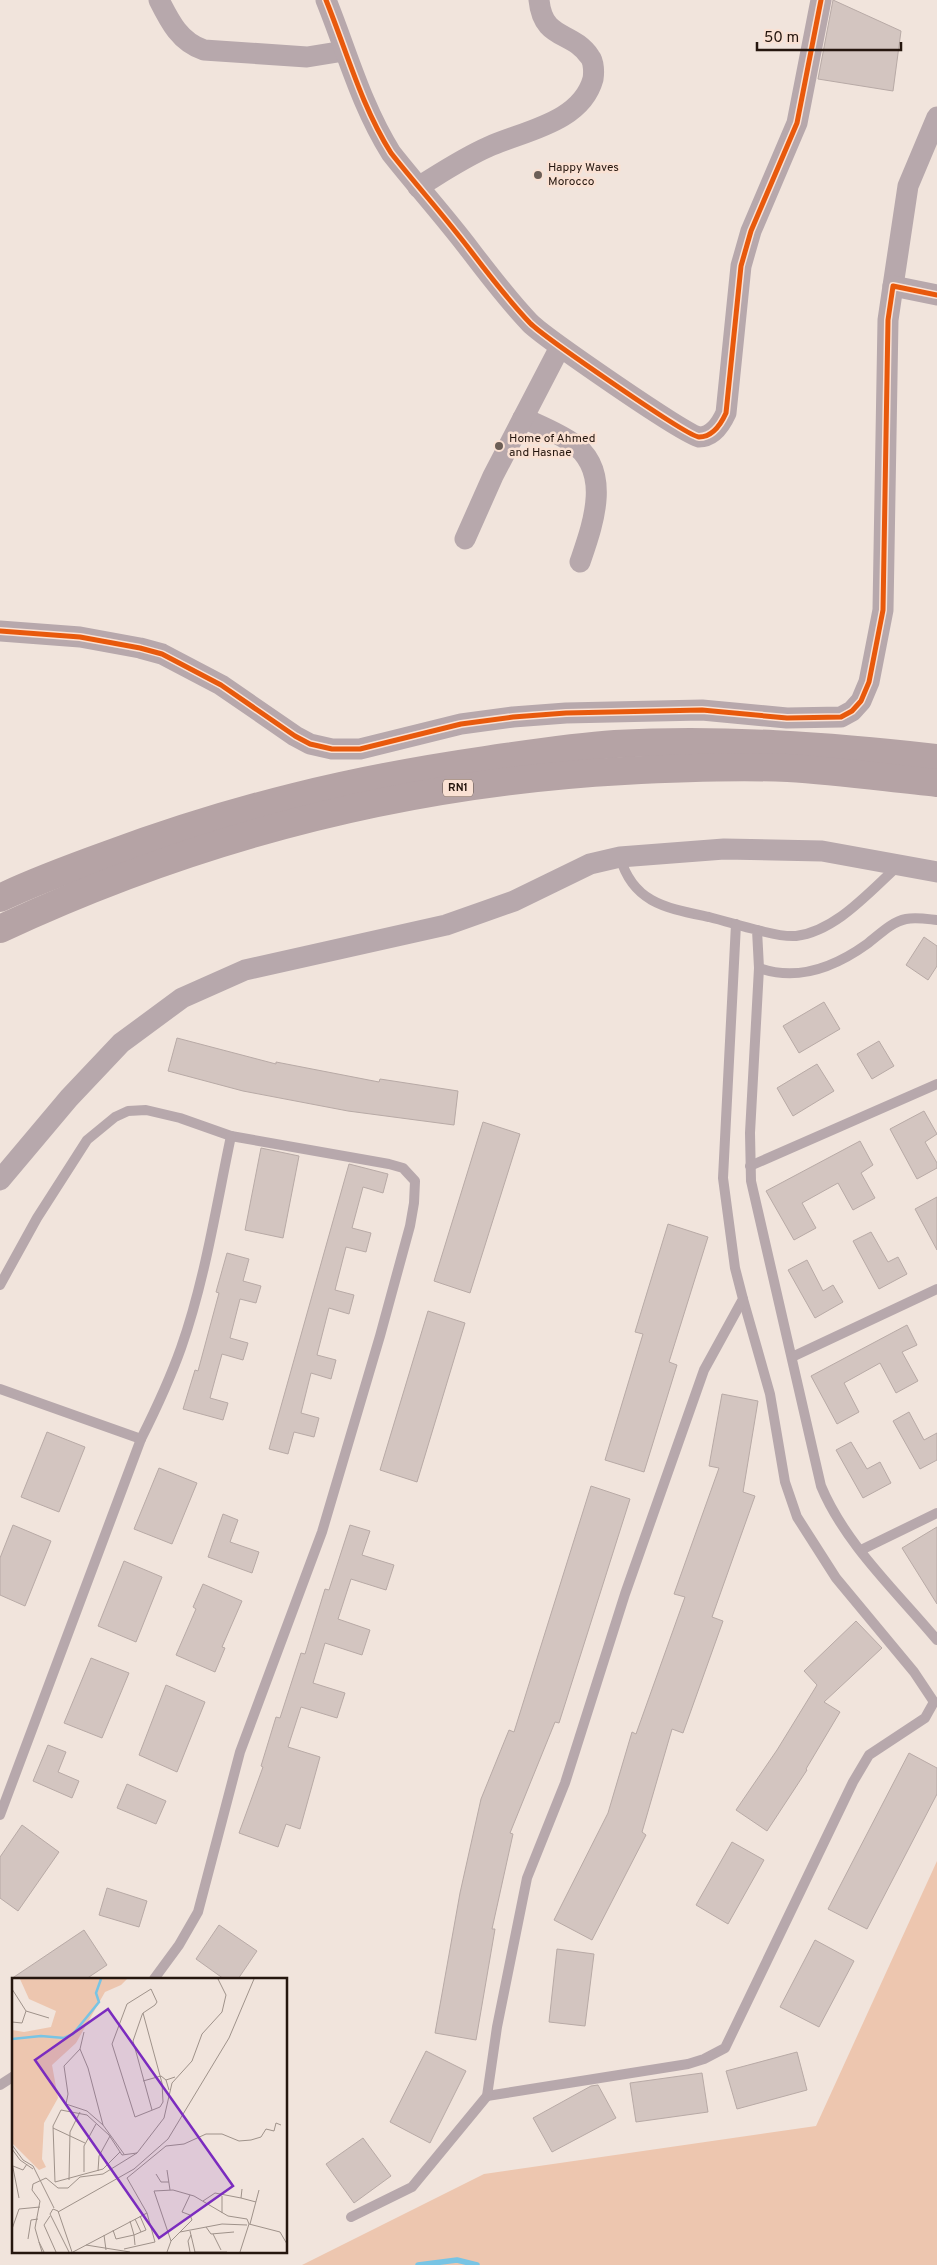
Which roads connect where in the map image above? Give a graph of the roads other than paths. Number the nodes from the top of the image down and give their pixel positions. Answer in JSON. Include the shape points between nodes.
{"nodes":[{"id":1,"x":159,"y":0,"type":"edge"},
{"id":2,"x":326,"y":0,"type":"edge"},
{"id":3,"x":540,"y":0,"type":"edge"},
{"id":4,"x":821,"y":0,"type":"edge"},
{"id":5,"x":344,"y":51,"type":"junction"},
{"id":6,"x":936,"y":124,"type":"edge"},
{"id":7,"x":418,"y":187,"type":"junction"},
{"id":8,"x":892,"y":286,"type":"junction"},
{"id":9,"x":937,"y":295,"type":"edge"},
{"id":10,"x":560,"y":347,"type":"junction"},
{"id":11,"x":523,"y":418,"type":"junction"},
{"id":12,"x":465,"y":539,"type":"dead end"},
{"id":13,"x":580,"y":562,"type":"dead end"},
{"id":14,"x":0,"y":631,"type":"edge"},
{"id":15,"x":937,"y":758,"type":"edge"},
{"id":16,"x":937,"y":783,"type":"edge"},
{"id":17,"x":620,"y":856,"type":"junction"},
{"id":18,"x":898,"y":865,"type":"junction"},
{"id":19,"x":937,"y":872,"type":"edge"},
{"id":20,"x":0,"y":898,"type":"edge"},
{"id":21,"x":937,"y":920,"type":"edge"},
{"id":22,"x":736,"y":924,"type":"junction"},
{"id":23,"x":0,"y":929,"type":"edge"},
{"id":24,"x":757,"y":930,"type":"junction"},
{"id":25,"x":759,"y":968,"type":"junction"},
{"id":26,"x":937,"y":1084,"type":"edge"},
{"id":27,"x":231,"y":1136,"type":"junction"},
{"id":28,"x":750,"y":1166,"type":"junction"},
{"id":29,"x":0,"y":1180,"type":"edge"},
{"id":30,"x":0,"y":1285,"type":"edge"},
{"id":31,"x":937,"y":1289,"type":"edge"},
{"id":32,"x":743,"y":1299,"type":"junction"},
{"id":33,"x":792,"y":1357,"type":"junction"},
{"id":34,"x":0,"y":1389,"type":"edge"},
{"id":35,"x":141,"y":1439,"type":"junction"},
{"id":36,"x":937,"y":1514,"type":"edge"},
{"id":37,"x":861,"y":1550,"type":"junction"},
{"id":38,"x":937,"y":1640,"type":"edge"},
{"id":39,"x":0,"y":1815,"type":"edge"},
{"id":40,"x":155,"y":1978,"type":"edge"},
{"id":41,"x":12,"y":2077,"type":"edge"},
{"id":42,"x":0,"y":2085,"type":"edge"},
{"id":43,"x":487,"y":2096,"type":"junction"},
{"id":44,"x":351,"y":2217,"type":"dead end"}],
"edges":[{"from":1,"to":5,"type":"street","via":[[183,39],[204,50],[307,57]]},
{"from":2,"to":5,"type":"street"},
{"from":3,"to":7,"type":"street","via":[[541,16],[547,26],[590,57],[594,76],[581,102],[548,125],[487,147]]},
{"from":4,"to":10,"type":"street","via":[[797,123],[752,231],[741,266],[727,404],[722,421],[709,435],[691,435]]},
{"from":5,"to":7,"type":"street","via":[[377,130]]},
{"from":6,"to":8,"type":"street","via":[[908,186]]},
{"from":7,"to":10,"type":"street","via":[[531,324]]},
{"from":8,"to":9,"type":"street"},
{"from":8,"to":14,"type":"street","via":[[888,320],[883,610],[869,682],[861,701],[841,717],[786,718],[702,710],[557,714],[461,724],[360,749],[332,749],[310,744],[295,736],[221,685],[162,654],[80,637]]},
{"from":10,"to":11,"type":"street"},
{"from":11,"to":12,"type":"street"},
{"from":11,"to":13,"type":"street","via":[[572,442],[591,464],[597,486],[596,503]]},
{"from":15,"to":20,"type":"highway","number":"RN1","via":[[862,750],[717,742],[614,744],[454,764],[353,781],[271,801],[173,830],[31,883]]},
{"from":16,"to":23,"type":"highway","number":"RN1","via":[[788,768],[676,768],[480,784],[288,822],[178,856]]},
{"from":17,"to":18,"type":"street","via":[[724,849],[822,851]]},
{"from":17,"to":22,"type":"lane","via":[[631,883],[654,902],[681,912]]},
{"from":17,"to":29,"type":"street","via":[[590,864],[514,901],[446,925],[245,970],[182,998],[121,1043],[69,1098]]},
{"from":18,"to":19,"type":"street"},
{"from":18,"to":24,"type":"lane","via":[[841,916],[819,929],[797,936]]},
{"from":21,"to":25,"type":"lane","via":[[905,919],[838,963],[811,972],[781,974]]},
{"from":22,"to":24,"type":"lane"},
{"from":22,"to":32,"type":"lane","via":[[724,1178],[735,1268]]},
{"from":24,"to":25,"type":"lane"},
{"from":25,"to":28,"type":"lane"},
{"from":26,"to":28,"type":"lane"},
{"from":27,"to":30,"type":"lane","via":[[146,1110],[128,1111],[115,1117],[87,1140],[37,1218]]},
{"from":27,"to":35,"type":"lane","via":[[199,1287],[182,1346]]},
{"from":27,"to":40,"type":"lane","via":[[402,1168],[415,1181],[414,1203],[353,1432],[322,1532],[240,1752],[198,1912]]},
{"from":28,"to":33,"type":"lane","via":[[756,1209]]},
{"from":31,"to":33,"type":"lane"},
{"from":32,"to":43,"type":"lane","via":[[704,1370],[625,1594],[565,1783],[527,1878],[497,2027]]},
{"from":32,"to":43,"type":"lane","via":[[770,1394],[785,1482],[797,1517],[836,1578],[914,1672],[934,1702],[925,1718],[869,1755],[725,2048],[688,2064]]},
{"from":33,"to":37,"type":"lane","via":[[821,1486],[838,1521]]},
{"from":34,"to":35,"type":"lane"},
{"from":35,"to":39,"type":"lane"},
{"from":36,"to":37,"type":"lane"},
{"from":37,"to":38,"type":"lane"},
{"from":41,"to":42,"type":"lane"},
{"from":43,"to":44,"type":"lane","via":[[412,2187]]}]}
